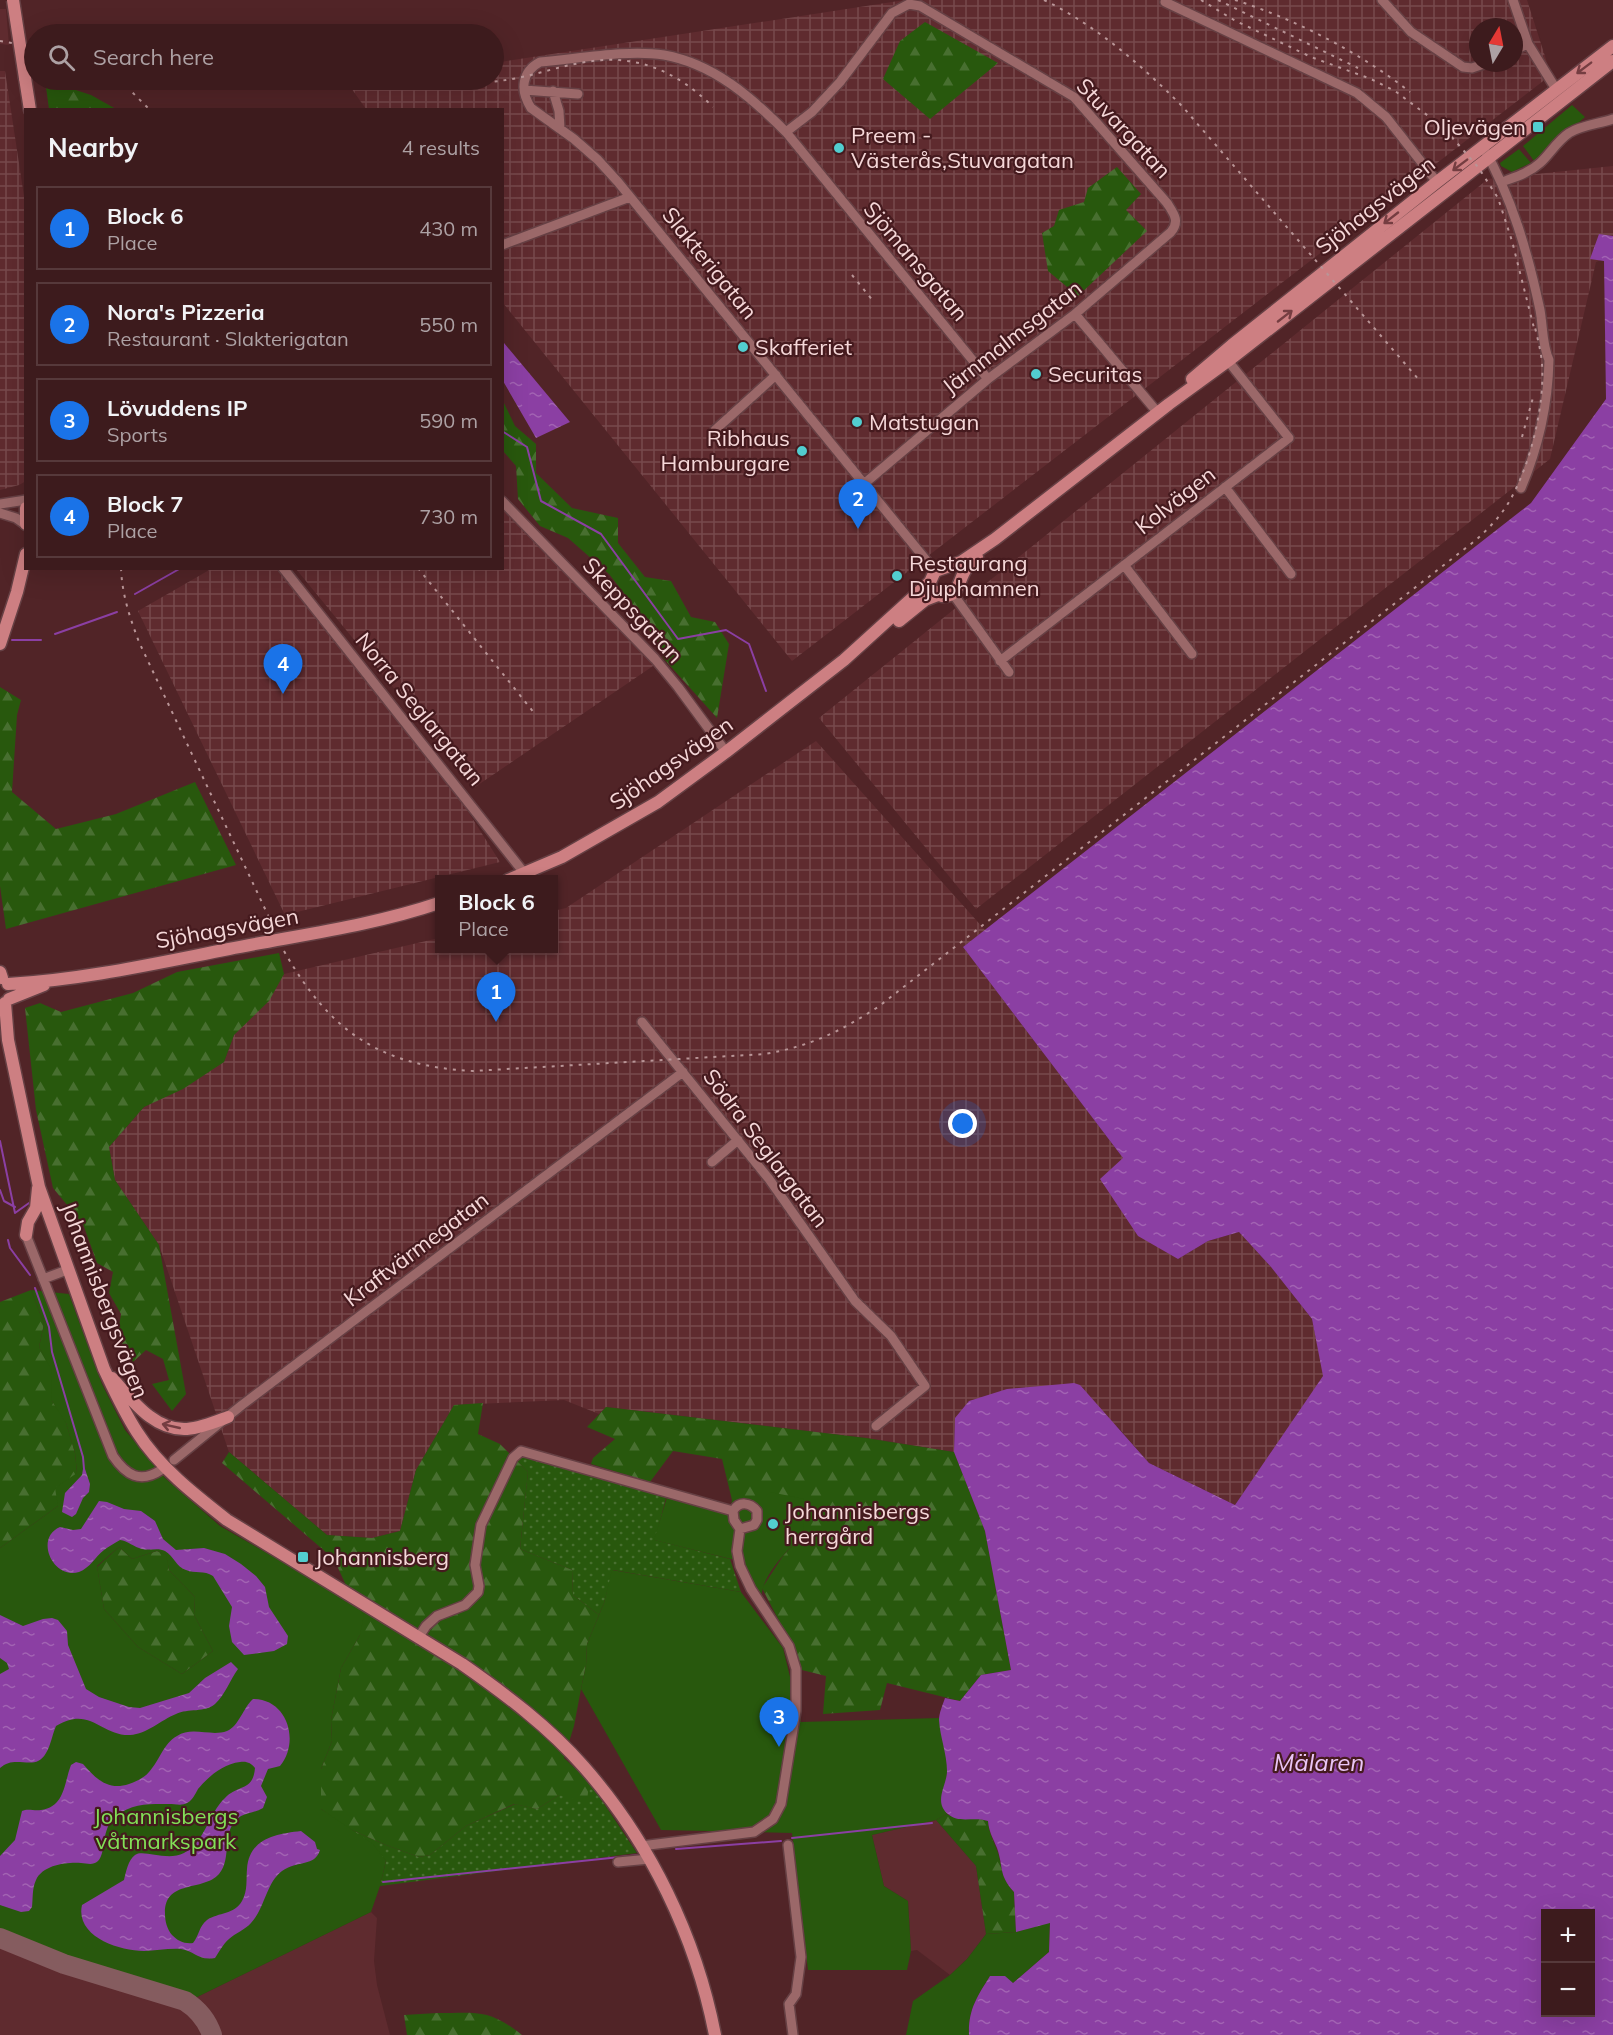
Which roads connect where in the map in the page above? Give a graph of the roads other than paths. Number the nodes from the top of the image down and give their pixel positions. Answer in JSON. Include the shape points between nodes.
{"nodes":[{"id":1,"x":13,"y":0,"type":"edge"},
{"id":2,"x":1382,"y":0,"type":"edge"},
{"id":3,"x":1512,"y":0,"type":"edge"},
{"id":4,"x":1165,"y":2,"type":"dead end"},
{"id":5,"x":1528,"y":44,"type":"junction"},
{"id":6,"x":1523,"y":46,"type":"edge"},
{"id":7,"x":1613,"y":46,"type":"edge"},
{"id":8,"x":1613,"y":56,"type":"edge"},
{"id":9,"x":1613,"y":61,"type":"edge"},
{"id":10,"x":1469,"y":68,"type":"edge"},
{"id":11,"x":1602,"y":70,"type":"junction"},
{"id":12,"x":24,"y":72,"type":"edge"},
{"id":13,"x":27,"y":90,"type":"edge"},
{"id":14,"x":553,"y":91,"type":"junction"},
{"id":15,"x":525,"y":94,"type":"junction"},
{"id":16,"x":578,"y":94,"type":"dead end"},
{"id":17,"x":1559,"y":94,"type":"junction"},
{"id":18,"x":30,"y":108,"type":"edge"},
{"id":19,"x":1613,"y":119,"type":"edge"},
{"id":20,"x":560,"y":129,"type":"junction"},
{"id":21,"x":786,"y":132,"type":"junction"},
{"id":22,"x":1486,"y":153,"type":"junction"},
{"id":23,"x":1502,"y":182,"type":"junction"},
{"id":24,"x":1441,"y":186,"type":"junction"},
{"id":25,"x":630,"y":197,"type":"junction"},
{"id":26,"x":1176,"y":218,"type":"joint"},
{"id":27,"x":504,"y":243,"type":"edge"},
{"id":28,"x":1075,"y":314,"type":"junction"},
{"id":29,"x":1225,"y":357,"type":"junction"},
{"id":30,"x":776,"y":375,"type":"junction"},
{"id":31,"x":988,"y":379,"type":"junction"},
{"id":32,"x":1158,"y":413,"type":"junction"},
{"id":33,"x":715,"y":430,"type":"dead end"},
{"id":34,"x":865,"y":483,"type":"junction"},
{"id":35,"x":1225,"y":487,"type":"junction"},
{"id":36,"x":1521,"y":488,"type":"dead end"},
{"id":37,"x":24,"y":500,"type":"edge"},
{"id":38,"x":504,"y":503,"type":"edge"},
{"id":39,"x":0,"y":504,"type":"edge"},
{"id":40,"x":0,"y":513,"type":"edge"},
{"id":41,"x":24,"y":523,"type":"edge"},
{"id":42,"x":995,"y":539,"type":"junction"},
{"id":43,"x":24,"y":563,"type":"edge"},
{"id":44,"x":1124,"y":565,"type":"junction"},
{"id":45,"x":948,"y":568,"type":"junction"},
{"id":46,"x":29,"y":570,"type":"edge"},
{"id":47,"x":285,"y":570,"type":"edge"},
{"id":48,"x":1291,"y":574,"type":"dead end"},
{"id":49,"x":933,"y":576,"type":"junction"},
{"id":50,"x":960,"y":582,"type":"junction"},
{"id":51,"x":17,"y":592,"type":"junction"},
{"id":52,"x":953,"y":594,"type":"junction"},
{"id":53,"x":938,"y":595,"type":"junction"},
{"id":54,"x":0,"y":644,"type":"edge"},
{"id":55,"x":1192,"y":654,"type":"dead end"},
{"id":56,"x":844,"y":660,"type":"junction"},
{"id":57,"x":1000,"y":661,"type":"junction"},
{"id":58,"x":1009,"y":672,"type":"dead end"},
{"id":59,"x":726,"y":752,"type":"junction"},
{"id":60,"x":525,"y":874,"type":"junction"},
{"id":61,"x":522,"y":875,"type":"edge"},
{"id":62,"x":435,"y":904,"type":"edge"},
{"id":63,"x":3,"y":978,"type":"edge"},
{"id":64,"x":56,"y":980,"type":"junction"},
{"id":65,"x":5,"y":1003,"type":"edge"},
{"id":66,"x":0,"y":1022,"type":"edge"},
{"id":67,"x":642,"y":1022,"type":"dead end"},
{"id":68,"x":8,"y":1040,"type":"junction"},
{"id":69,"x":683,"y":1072,"type":"junction"},
{"id":70,"x":738,"y":1140,"type":"junction"},
{"id":71,"x":711,"y":1162,"type":"dead end"},
{"id":72,"x":39,"y":1187,"type":"junction"},
{"id":73,"x":26,"y":1235,"type":"joint"},
{"id":74,"x":67,"y":1270,"type":"junction"},
{"id":75,"x":43,"y":1279,"type":"junction"},
{"id":76,"x":104,"y":1369,"type":"junction"},
{"id":77,"x":228,"y":1417,"type":"junction"},
{"id":78,"x":876,"y":1426,"type":"dead end"},
{"id":79,"x":174,"y":1460,"type":"dead end"},
{"id":80,"x":161,"y":1470,"type":"dead end"},
{"id":81,"x":733,"y":1511,"type":"junction"},
{"id":82,"x":740,"y":1529,"type":"junction"},
{"id":83,"x":418,"y":1638,"type":"junction"},
{"id":84,"x":788,"y":1845,"type":"dead end"},
{"id":85,"x":641,"y":1846,"type":"junction"},
{"id":86,"x":649,"y":1859,"type":"junction"},
{"id":87,"x":618,"y":1862,"type":"dead end"},
{"id":88,"x":715,"y":2035,"type":"edge"},
{"id":89,"x":793,"y":2035,"type":"edge"}],
"edges":[{"from":1,"to":12,"type":"main road","bridge":true},
{"from":2,"to":10,"type":"street","via":[[1411,32]]},
{"from":3,"to":5,"type":"street"},
{"from":4,"to":24,"type":"street","via":[[1357,93],[1386,117]]},
{"from":5,"to":6,"type":"street"},
{"from":5,"to":17,"type":"street"},
{"from":7,"to":17,"type":"main road","name":"Sjöhagsvägen","one_way":true},
{"from":8,"to":11,"type":"main road"},
{"from":9,"to":11,"type":"main road","name":"Sjöhagsvägen"},
{"from":11,"to":17,"type":"main road","name":"Sjöhagsvägen"},
{"from":13,"to":18,"type":"main road","bridge":true},
{"from":14,"to":15,"type":"street"},
{"from":14,"to":16,"type":"street"},
{"from":14,"to":20,"type":"street"},
{"from":15,"to":20,"type":"street","name":"Slakterigatan","via":[[531,108]]},
{"from":15,"to":21,"type":"street","name":"Sjömansgatan","via":[[522,87],[528,71],[540,62],[662,55],[708,69],[753,99]]},
{"from":17,"to":22,"type":"main road","name":"Sjöhagsvägen"},
{"from":19,"to":23,"type":"street","via":[[1570,133],[1538,165]]},
{"from":20,"to":25,"type":"street","name":"Slakterigatan","via":[[598,160]]},
{"from":21,"to":26,"type":"street","name":"Stuvargatan","via":[[840,82],[892,13],[909,4],[921,6],[1074,97]]},
{"from":21,"to":31,"type":"street","name":"Sjömansgatan"},
{"from":22,"to":23,"type":"street"},
{"from":22,"to":24,"type":"main road","name":"Sjöhagsvägen"},
{"from":23,"to":36,"type":"street","via":[[1527,255],[1549,360],[1543,418],[1534,458]]},
{"from":24,"to":29,"type":"main road","name":"Sjöhagsvägen"},
{"from":25,"to":27,"type":"street"},
{"from":25,"to":30,"type":"street","name":"Slakterigatan"},
{"from":26,"to":28,"type":"street","name":"Järnmalmsgatan","via":[[1171,232]]},
{"from":28,"to":31,"type":"street","name":"Järnmalmsgatan"},
{"from":28,"to":32,"type":"street"},
{"from":29,"to":32,"type":"main road","name":"Sjöhagsvägen","via":[[1184,387]]},
{"from":29,"to":35,"type":"street","name":"Kolvägen","via":[[1289,438]]},
{"from":30,"to":33,"type":"street"},
{"from":30,"to":34,"type":"street","name":"Slakterigatan"},
{"from":31,"to":34,"type":"street","name":"Järnmalmsgatan"},
{"from":32,"to":42,"type":"main road","name":"Sjöhagsvägen"},
{"from":34,"to":49,"type":"street","name":"Slakterigatan"},
{"from":35,"to":44,"type":"street","name":"Kolvägen"},
{"from":35,"to":48,"type":"street"},
{"from":37,"to":39,"type":"street"},
{"from":38,"to":59,"type":"street","name":"Skeppsgatan","via":[[655,659]]},
{"from":40,"to":41,"type":"street"},
{"from":42,"to":45,"type":"main road","name":"Sjöhagsvägen"},
{"from":42,"to":50,"type":"main road","name":"Sjöhagsvägen","via":[[966,569]]},
{"from":43,"to":51,"type":"main road"},
{"from":44,"to":55,"type":"street"},
{"from":44,"to":57,"type":"street","name":"Kolvägen"},
{"from":45,"to":49,"type":"main road","name":"Sjöhagsvägen"},
{"from":45,"to":50,"type":"main road"},
{"from":46,"to":51,"type":"main road"},
{"from":47,"to":60,"type":"street","name":"Norra Seglargatan"},
{"from":49,"to":53,"type":"main road","via":[[932,589]]},
{"from":49,"to":56,"type":"main road","name":"Sjöhagsvägen"},
{"from":50,"to":52,"type":"main road","name":"Sjöhagsvägen"},
{"from":51,"to":54,"type":"main road"},
{"from":52,"to":53,"type":"main road","name":"Sjöhagsvägen"},
{"from":52,"to":57,"type":"street"},
{"from":53,"to":56,"type":"main road","name":"Sjöhagsvägen","via":[[925,600]]},
{"from":56,"to":59,"type":"main road","name":"Sjöhagsvägen"},
{"from":57,"to":58,"type":"street"},
{"from":59,"to":60,"type":"main road","name":"Sjöhagsvägen","via":[[658,802]]},
{"from":60,"to":61,"type":"main road","name":"Sjöhagsvägen"},
{"from":62,"to":64,"type":"main road","name":"Sjöhagsvägen","via":[[292,938]]},
{"from":63,"to":64,"type":"main road","name":"Sjöhagsvägen"},
{"from":63,"to":65,"type":"main road","name":"Johannisbergsvägen","via":[[11,993]]},
{"from":64,"to":65,"type":"main road","name":"Sjöhagsvägen"},
{"from":65,"to":68,"type":"main road","name":"Johannisbergsvägen"},
{"from":66,"to":68,"type":"main road","name":"Johannisbergsvägen"},
{"from":67,"to":69,"type":"street","name":"Södra Seglargatan"},
{"from":68,"to":72,"type":"main road","name":"Johannisbergsvägen"},
{"from":69,"to":70,"type":"street","name":"Södra Seglargatan"},
{"from":69,"to":77,"type":"street","name":"Kraftvärmegatan"},
{"from":70,"to":71,"type":"street"},
{"from":70,"to":78,"type":"street","name":"Södra Seglargatan","via":[[855,1301],[891,1336],[925,1386]]},
{"from":72,"to":73,"type":"main road"},
{"from":72,"to":74,"type":"main road","name":"Johannisbergsvägen"},
{"from":73,"to":75,"type":"street"},
{"from":74,"to":75,"type":"street"},
{"from":74,"to":76,"type":"main road","name":"Johannisbergsvägen"},
{"from":75,"to":80,"type":"street","via":[[113,1456],[133,1476],[152,1476]]},
{"from":77,"to":76,"type":"main road","one_way":true,"via":[[188,1429],[158,1423]]},
{"from":76,"to":83,"type":"main road","name":"Johannisbergsvägen","via":[[138,1434],[192,1492],[227,1520]]},
{"from":77,"to":79,"type":"street","name":"Kraftvärmegatan"},
{"from":81,"to":82,"type":"street"},
{"from":81,"to":82,"type":"street","via":[[744,1504],[757,1511],[754,1525]]},
{"from":81,"to":83,"type":"street","via":[[521,1451],[513,1458],[482,1525],[475,1557],[478,1592],[465,1605],[431,1621]]},
{"from":82,"to":85,"type":"street","via":[[740,1566],[789,1646],[796,1670],[794,1721],[781,1804],[773,1819],[754,1832]]},
{"from":83,"to":85,"type":"main road","name":"Johannisbergsvägen","via":[[499,1689],[557,1739],[606,1794]]},
{"from":84,"to":89,"type":"street","via":[[801,1957],[796,1994],[789,2004]]},
{"from":85,"to":86,"type":"main road","name":"Johannisbergsvägen"},
{"from":86,"to":87,"type":"street"},
{"from":86,"to":88,"type":"main road","name":"Johannisbergsvägen","via":[[687,1936]]}]}
